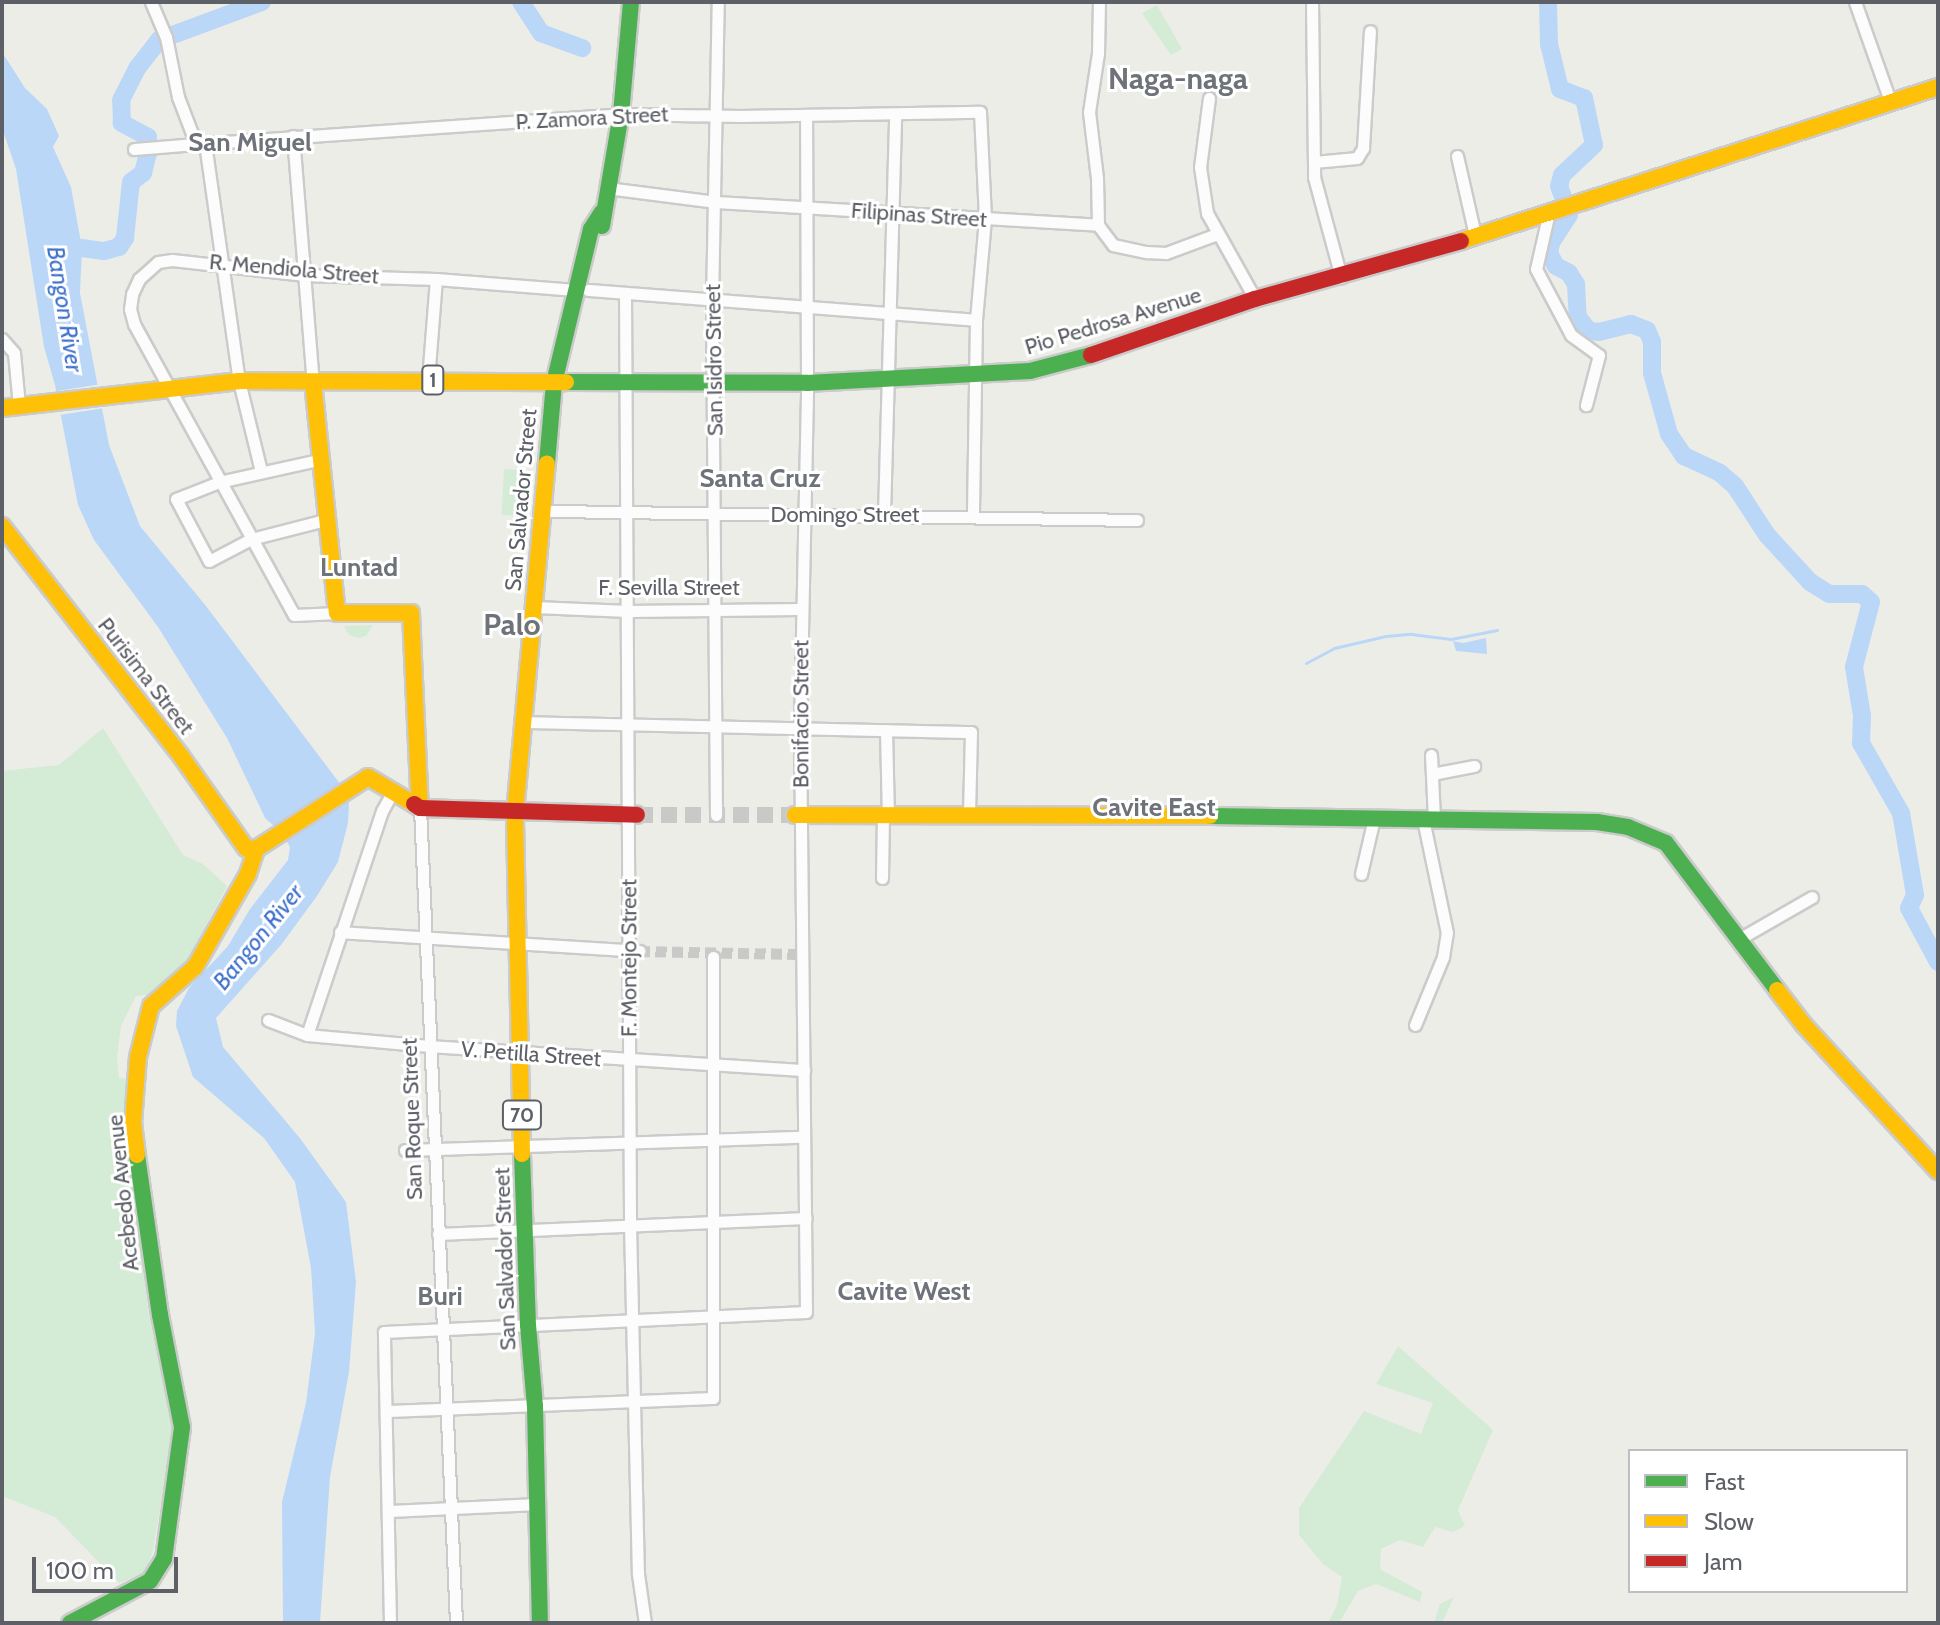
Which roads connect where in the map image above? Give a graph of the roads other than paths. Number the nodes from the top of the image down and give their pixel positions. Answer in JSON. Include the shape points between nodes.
{"nodes":[{"id":1,"x":151,"y":2,"type":"edge"},
{"id":2,"x":631,"y":2,"type":"edge"},
{"id":3,"x":718,"y":2,"type":"edge"},
{"id":4,"x":1099,"y":2,"type":"edge"},
{"id":5,"x":1312,"y":2,"type":"edge"},
{"id":6,"x":1855,"y":2,"type":"edge"},
{"id":7,"x":1370,"y":31,"type":"dead end"},
{"id":8,"x":1938,"y":87,"type":"edge"},
{"id":9,"x":1209,"y":98,"type":"dead end"},
{"id":10,"x":1890,"y":101,"type":"junction"},
{"id":11,"x":621,"y":114,"type":"junction"},
{"id":12,"x":717,"y":115,"type":"junction"},
{"id":13,"x":806,"y":115,"type":"junction"},
{"id":14,"x":895,"y":116,"type":"junction"},
{"id":15,"x":293,"y":136,"type":"junction"},
{"id":16,"x":200,"y":143,"type":"junction"},
{"id":17,"x":134,"y":149,"type":"dead end"},
{"id":18,"x":1457,"y":156,"type":"dead end"},
{"id":19,"x":1314,"y":162,"type":"junction"},
{"id":20,"x":607,"y":188,"type":"junction"},
{"id":21,"x":716,"y":202,"type":"junction"},
{"id":22,"x":807,"y":208,"type":"junction"},
{"id":23,"x":1555,"y":210,"type":"junction"},
{"id":24,"x":893,"y":213,"type":"junction"},
{"id":25,"x":985,"y":219,"type":"junction"},
{"id":26,"x":1098,"y":225,"type":"junction"},
{"id":27,"x":1217,"y":234,"type":"junction"},
{"id":28,"x":1475,"y":235,"type":"junction"},
{"id":29,"x":222,"y":264,"type":"junction"},
{"id":30,"x":305,"y":275,"type":"junction"},
{"id":31,"x":1341,"y":277,"type":"junction"},
{"id":32,"x":436,"y":279,"type":"junction"},
{"id":33,"x":582,"y":290,"type":"junction"},
{"id":34,"x":625,"y":293,"type":"junction"},
{"id":35,"x":1255,"y":299,"type":"junction"},
{"id":36,"x":712,"y":302,"type":"junction"},
{"id":37,"x":806,"y":307,"type":"junction"},
{"id":38,"x":892,"y":314,"type":"junction"},
{"id":39,"x":976,"y":320,"type":"junction"},
{"id":40,"x":2,"y":339,"type":"edge"},
{"id":41,"x":976,"y":375,"type":"junction"},
{"id":42,"x":887,"y":379,"type":"junction"},
{"id":43,"x":428,"y":380,"type":"junction"},
{"id":44,"x":239,"y":381,"type":"junction"},
{"id":45,"x":313,"y":382,"type":"junction"},
{"id":46,"x":626,"y":382,"type":"junction"},
{"id":47,"x":807,"y":383,"type":"junction"},
{"id":48,"x":715,"y":384,"type":"junction"},
{"id":49,"x":170,"y":388,"type":"junction"},
{"id":50,"x":559,"y":390,"type":"junction"},
{"id":51,"x":1586,"y":405,"type":"dead end"},
{"id":52,"x":10,"y":407,"type":"edge"},
{"id":53,"x":318,"y":460,"type":"junction"},
{"id":54,"x":261,"y":471,"type":"junction"},
{"id":55,"x":219,"y":482,"type":"junction"},
{"id":56,"x":552,"y":511,"type":"junction"},
{"id":57,"x":627,"y":513,"type":"junction"},
{"id":58,"x":716,"y":513,"type":"junction"},
{"id":59,"x":884,"y":515,"type":"junction"},
{"id":60,"x":805,"y":516,"type":"junction"},
{"id":61,"x":973,"y":516,"type":"junction"},
{"id":62,"x":325,"y":520,"type":"junction"},
{"id":63,"x":1137,"y":520,"type":"dead end"},
{"id":64,"x":2,"y":526,"type":"edge"},
{"id":65,"x":251,"y":539,"type":"junction"},
{"id":66,"x":535,"y":607,"type":"junction"},
{"id":67,"x":801,"y":609,"type":"junction"},
{"id":68,"x":628,"y":611,"type":"junction"},
{"id":69,"x":715,"y":611,"type":"junction"},
{"id":70,"x":337,"y":613,"type":"junction"},
{"id":71,"x":523,"y":722,"type":"junction"},
{"id":72,"x":625,"y":724,"type":"junction"},
{"id":73,"x":716,"y":726,"type":"junction"},
{"id":74,"x":800,"y":728,"type":"junction"},
{"id":75,"x":886,"y":730,"type":"junction"},
{"id":76,"x":1431,"y":755,"type":"dead end"},
{"id":77,"x":1474,"y":766,"type":"dead end"},
{"id":78,"x":1432,"y":774,"type":"junction"},
{"id":79,"x":392,"y":793,"type":"junction"},
{"id":80,"x":420,"y":808,"type":"junction"},
{"id":81,"x":515,"y":813,"type":"junction"},
{"id":82,"x":969,"y":813,"type":"junction"},
{"id":83,"x":632,"y":815,"type":"junction"},
{"id":84,"x":716,"y":815,"type":"dead end"},
{"id":85,"x":798,"y":815,"type":"junction"},
{"id":86,"x":885,"y":816,"type":"junction"},
{"id":87,"x":1374,"y":818,"type":"junction"},
{"id":88,"x":1429,"y":819,"type":"junction"},
{"id":89,"x":256,"y":849,"type":"junction"},
{"id":90,"x":1361,"y":874,"type":"dead end"},
{"id":91,"x":882,"y":878,"type":"dead end"},
{"id":92,"x":1812,"y":897,"type":"dead end"},
{"id":93,"x":340,"y":932,"type":"junction"},
{"id":94,"x":428,"y":939,"type":"junction"},
{"id":95,"x":1739,"y":939,"type":"junction"},
{"id":96,"x":515,"y":944,"type":"junction"},
{"id":97,"x":635,"y":951,"type":"junction"},
{"id":98,"x":713,"y":957,"type":"dead end"},
{"id":99,"x":268,"y":1020,"type":"dead end"},
{"id":100,"x":1415,"y":1025,"type":"dead end"},
{"id":101,"x":307,"y":1035,"type":"junction"},
{"id":102,"x":430,"y":1046,"type":"junction"},
{"id":103,"x":520,"y":1054,"type":"junction"},
{"id":104,"x":630,"y":1061,"type":"junction"},
{"id":105,"x":714,"y":1064,"type":"junction"},
{"id":106,"x":804,"y":1070,"type":"junction"},
{"id":107,"x":804,"y":1137,"type":"junction"},
{"id":108,"x":713,"y":1141,"type":"junction"},
{"id":109,"x":631,"y":1144,"type":"junction"},
{"id":110,"x":523,"y":1148,"type":"junction"},
{"id":111,"x":436,"y":1149,"type":"junction"},
{"id":112,"x":405,"y":1150,"type":"dead end"},
{"id":113,"x":1938,"y":1171,"type":"edge"},
{"id":114,"x":806,"y":1218,"type":"junction"},
{"id":115,"x":713,"y":1221,"type":"junction"},
{"id":116,"x":630,"y":1224,"type":"junction"},
{"id":117,"x":526,"y":1230,"type":"junction"},
{"id":118,"x":438,"y":1234,"type":"junction"},
{"id":119,"x":714,"y":1318,"type":"junction"},
{"id":120,"x":633,"y":1320,"type":"junction"},
{"id":121,"x":528,"y":1325,"type":"junction"},
{"id":122,"x":443,"y":1331,"type":"junction"},
{"id":123,"x":634,"y":1401,"type":"junction"},
{"id":124,"x":535,"y":1406,"type":"junction"},
{"id":125,"x":447,"y":1407,"type":"junction"},
{"id":126,"x":388,"y":1411,"type":"junction"},
{"id":127,"x":537,"y":1504,"type":"junction"},
{"id":128,"x":450,"y":1508,"type":"junction"},
{"id":129,"x":390,"y":1511,"type":"junction"},
{"id":130,"x":70,"y":1623,"type":"edge"},
{"id":131,"x":390,"y":1623,"type":"edge"},
{"id":132,"x":456,"y":1623,"type":"edge"},
{"id":133,"x":540,"y":1623,"type":"edge"},
{"id":134,"x":645,"y":1623,"type":"edge"}],
"edges":[{"from":1,"to":16,"type":"street","via":[[166,37],[178,97]]},
{"from":2,"to":11,"type":"main road","name":"San Salvador Street"},
{"from":3,"to":12,"type":"street","name":"San Isidro Street"},
{"from":4,"to":26,"type":"street","via":[[1089,112]]},
{"from":5,"to":19,"type":"street"},
{"from":6,"to":10,"type":"street"},
{"from":7,"to":19,"type":"street","via":[[1363,148],[1357,158]]},
{"from":8,"to":10,"type":"main road","name":"Pio Pedrosa Avenue"},
{"from":9,"to":27,"type":"street","via":[[1200,167],[1207,213]]},
{"from":10,"to":23,"type":"main road","name":"Pio Pedrosa Avenue"},
{"from":11,"to":12,"type":"street","name":"P. Zamora Street"},
{"from":11,"to":15,"type":"street","name":"P. Zamora Street"},
{"from":11,"to":20,"type":"main road","name":"San Salvador Street"},
{"from":12,"to":13,"type":"street","name":"P. Zamora Street"},
{"from":12,"to":21,"type":"street","name":"San Isidro Street"},
{"from":13,"to":14,"type":"street","name":"P. Zamora Street"},
{"from":13,"to":22,"type":"street","name":"Bonifacio Street"},
{"from":14,"to":24,"type":"street"},
{"from":14,"to":25,"type":"street","name":"P. Zamora Street","via":[[980,112]]},
{"from":15,"to":16,"type":"street","name":"P. Zamora Street"},
{"from":15,"to":30,"type":"street"},
{"from":16,"to":17,"type":"street","name":"P. Zamora Street"},
{"from":16,"to":29,"type":"street"},
{"from":18,"to":28,"type":"street"},
{"from":19,"to":31,"type":"street"},
{"from":20,"to":21,"type":"street","name":"Filipinas Street"},
{"from":20,"to":33,"type":"main road","name":"San Salvador Street","via":[[602,212],[591,229]]},
{"from":21,"to":22,"type":"street","name":"Filipinas Street"},
{"from":21,"to":36,"type":"street","name":"San Isidro Street"},
{"from":22,"to":24,"type":"street","name":"Filipinas Street"},
{"from":22,"to":37,"type":"street","name":"Bonifacio Street"},
{"from":23,"to":28,"type":"main road","name":"Pio Pedrosa Avenue"},
{"from":23,"to":51,"type":"street","via":[[1536,269],[1571,335],[1599,355]]},
{"from":24,"to":25,"type":"street","name":"Filipinas Street"},
{"from":24,"to":38,"type":"street"},
{"from":25,"to":26,"type":"street","name":"Filipinas Street"},
{"from":25,"to":39,"type":"street"},
{"from":26,"to":27,"type":"street","via":[[1113,245],[1147,252],[1166,253]]},
{"from":27,"to":35,"type":"street"},
{"from":28,"to":31,"type":"main road","name":"Pio Pedrosa Avenue"},
{"from":29,"to":30,"type":"street","name":"R. Mendiola Street"},
{"from":29,"to":44,"type":"street"},
{"from":29,"to":49,"type":"street","name":"R. Mendiola Street","via":[[158,262],[139,279],[132,294],[134,324]]},
{"from":30,"to":32,"type":"street","name":"R. Mendiola Street"},
{"from":30,"to":45,"type":"street"},
{"from":31,"to":35,"type":"main road","name":"Pio Pedrosa Avenue"},
{"from":32,"to":33,"type":"street","name":"R. Mendiola Street"},
{"from":32,"to":43,"type":"street"},
{"from":33,"to":34,"type":"street","name":"R. Mendiola Street"},
{"from":33,"to":50,"type":"main road","name":"San Salvador Street"},
{"from":34,"to":36,"type":"street","name":"R. Mendiola Street"},
{"from":34,"to":46,"type":"street","name":"F. Montejo Street"},
{"from":35,"to":41,"type":"main road","name":"Pio Pedrosa Avenue","via":[[1079,359],[1030,371]]},
{"from":36,"to":37,"type":"street","name":"R. Mendiola Street"},
{"from":36,"to":48,"type":"street","name":"San Isidro Street"},
{"from":37,"to":38,"type":"street","name":"R. Mendiola Street"},
{"from":37,"to":47,"type":"street","name":"Bonifacio Street"},
{"from":38,"to":39,"type":"street","name":"R. Mendiola Street"},
{"from":38,"to":42,"type":"street"},
{"from":39,"to":41,"type":"street"},
{"from":40,"to":52,"type":"street","via":[[14,353]]},
{"from":41,"to":42,"type":"main road","name":"Pio Pedrosa Avenue"},
{"from":41,"to":61,"type":"street"},
{"from":42,"to":47,"type":"main road","name":"Pio Pedrosa Avenue"},
{"from":42,"to":59,"type":"street"},
{"from":43,"to":45,"type":"main road","number":"1"},
{"from":43,"to":50,"type":"main road","number":"1"},
{"from":44,"to":45,"type":"main road","number":"1"},
{"from":44,"to":49,"type":"main road","number":"1"},
{"from":44,"to":54,"type":"street"},
{"from":45,"to":50,"type":"main road","number":"1","via":[[381,390]]},
{"from":45,"to":53,"type":"main road"},
{"from":46,"to":48,"type":"main road","name":"Pio Pedrosa Avenue"},
{"from":46,"to":50,"type":"main road","name":"Pio Pedrosa Avenue"},
{"from":46,"to":57,"type":"street","name":"F. Montejo Street"},
{"from":47,"to":48,"type":"main road","name":"Pio Pedrosa Avenue"},
{"from":47,"to":60,"type":"street","name":"Bonifacio Street"},
{"from":48,"to":58,"type":"street","name":"San Isidro Street"},
{"from":49,"to":52,"type":"main road","number":"1"},
{"from":49,"to":55,"type":"street"},
{"from":50,"to":56,"type":"main road","name":"San Salvador Street","number":"70"},
{"from":50,"to":66,"type":"main road","name":"San Salvador Street","number":"70"},
{"from":53,"to":54,"type":"street"},
{"from":53,"to":62,"type":"main road"},
{"from":54,"to":55,"type":"street"},
{"from":55,"to":65,"type":"street"},
{"from":55,"to":65,"type":"street","via":[[176,499],[209,561]]},
{"from":56,"to":57,"type":"street","name":"Domingo Street"},
{"from":56,"to":66,"type":"main road","name":"San Salvador Street","number":"70","via":[[544,586]]},
{"from":57,"to":58,"type":"street","name":"Domingo Street"},
{"from":57,"to":68,"type":"street","name":"F. Montejo Street"},
{"from":58,"to":60,"type":"street","name":"Domingo Street"},
{"from":58,"to":69,"type":"street","name":"San Isidro Street"},
{"from":59,"to":60,"type":"street","name":"Domingo Street"},
{"from":59,"to":61,"type":"street","name":"Domingo Street"},
{"from":60,"to":67,"type":"street","name":"Bonifacio Street"},
{"from":61,"to":63,"type":"street","name":"Domingo Street"},
{"from":62,"to":65,"type":"street"},
{"from":62,"to":70,"type":"main road"},
{"from":64,"to":89,"type":"main road","name":"Purisima Street","via":[[246,848]]},
{"from":65,"to":70,"type":"street","via":[[294,615]]},
{"from":66,"to":68,"type":"street","name":"F. Sevilla Street"},
{"from":66,"to":71,"type":"main road","name":"San Salvador Street","number":"70"},
{"from":67,"to":69,"type":"street","name":"F. Sevilla Street"},
{"from":67,"to":74,"type":"street","name":"Bonifacio Street"},
{"from":68,"to":69,"type":"street","name":"F. Sevilla Street"},
{"from":68,"to":72,"type":"street","name":"F. Montejo Street"},
{"from":69,"to":73,"type":"street","name":"San Isidro Street"},
{"from":70,"to":80,"type":"main road","name":"San Roque Street","via":[[411,613]]},
{"from":71,"to":72,"type":"street"},
{"from":71,"to":81,"type":"main road","name":"San Salvador Street","number":"70"},
{"from":72,"to":73,"type":"street"},
{"from":72,"to":83,"type":"street","name":"F. Montejo Street"},
{"from":73,"to":74,"type":"street"},
{"from":73,"to":84,"type":"street","name":"San Isidro Street"},
{"from":74,"to":75,"type":"street"},
{"from":74,"to":85,"type":"street","name":"Bonifacio Street"},
{"from":75,"to":82,"type":"street","via":[[971,732]]},
{"from":75,"to":86,"type":"street"},
{"from":76,"to":78,"type":"street"},
{"from":77,"to":78,"type":"street"},
{"from":78,"to":88,"type":"street"},
{"from":79,"to":80,"type":"main road"},
{"from":79,"to":89,"type":"main road","via":[[368,777]]},
{"from":79,"to":93,"type":"street"},
{"from":80,"to":81,"type":"main road"},
{"from":80,"to":94,"type":"street","name":"San Roque Street"},
{"from":81,"to":83,"type":"main road"},
{"from":81,"to":96,"type":"main road","name":"San Salvador Street","number":"70"},
{"from":82,"to":86,"type":"main road"},
{"from":82,"to":87,"type":"main road"},
{"from":83,"to":97,"type":"street","name":"F. Montejo Street"},
{"from":85,"to":86,"type":"main road"},
{"from":85,"to":106,"type":"street","name":"Bonifacio Street"},
{"from":86,"to":91,"type":"street"},
{"from":87,"to":88,"type":"main road"},
{"from":87,"to":90,"type":"street"},
{"from":88,"to":95,"type":"main road","via":[[1628,827],[1666,843]]},
{"from":88,"to":100,"type":"street","via":[[1447,933],[1443,957]]},
{"from":89,"to":130,"type":"main road","name":"Acebedo Avenue","via":[[248,874],[195,967],[151,1006],[138,1057],[133,1123],[182,1427],[164,1559],[150,1581]]},
{"from":92,"to":95,"type":"street"},
{"from":93,"to":94,"type":"street"},
{"from":93,"to":101,"type":"street"},
{"from":94,"to":96,"type":"street"},
{"from":94,"to":102,"type":"street","name":"San Roque Street"},
{"from":95,"to":113,"type":"main road","via":[[1804,1025]]},
{"from":96,"to":97,"type":"street"},
{"from":96,"to":103,"type":"main road","name":"San Salvador Street","number":"70"},
{"from":97,"to":104,"type":"street","name":"F. Montejo Street"},
{"from":98,"to":105,"type":"street"},
{"from":99,"to":101,"type":"street","name":"V. Petilla Street"},
{"from":101,"to":102,"type":"street","name":"V. Petilla Street"},
{"from":102,"to":103,"type":"street","name":"V. Petilla Street"},
{"from":102,"to":111,"type":"street","name":"San Roque Street"},
{"from":103,"to":104,"type":"street","name":"V. Petilla Street"},
{"from":103,"to":110,"type":"main road","name":"San Salvador Street","number":"70"},
{"from":104,"to":105,"type":"street","name":"V. Petilla Street"},
{"from":104,"to":109,"type":"street","name":"F. Montejo Street"},
{"from":105,"to":106,"type":"street","name":"V. Petilla Street"},
{"from":105,"to":108,"type":"street"},
{"from":106,"to":107,"type":"street","name":"Bonifacio Street"},
{"from":107,"to":108,"type":"street"},
{"from":107,"to":114,"type":"street","name":"Bonifacio Street"},
{"from":108,"to":109,"type":"street"},
{"from":108,"to":115,"type":"street"},
{"from":109,"to":110,"type":"street"},
{"from":109,"to":116,"type":"street","name":"F. Montejo Street"},
{"from":110,"to":111,"type":"street"},
{"from":110,"to":117,"type":"main road","name":"San Salvador Street","number":"70"},
{"from":111,"to":112,"type":"street"},
{"from":111,"to":118,"type":"street","name":"San Roque Street"},
{"from":114,"to":115,"type":"street"},
{"from":114,"to":119,"type":"street","name":"Bonifacio Street","via":[[806,1312]]},
{"from":115,"to":116,"type":"street"},
{"from":115,"to":119,"type":"street"},
{"from":116,"to":117,"type":"street"},
{"from":116,"to":120,"type":"street","name":"F. Montejo Street"},
{"from":117,"to":118,"type":"street"},
{"from":117,"to":121,"type":"main road","name":"San Salvador Street","number":"70"},
{"from":118,"to":122,"type":"street","name":"San Roque Street"},
{"from":119,"to":120,"type":"street"},
{"from":119,"to":123,"type":"street","via":[[713,1398]]},
{"from":120,"to":121,"type":"street"},
{"from":120,"to":123,"type":"street","name":"F. Montejo Street"},
{"from":121,"to":122,"type":"street"},
{"from":121,"to":124,"type":"main road","name":"San Salvador Street","number":"70"},
{"from":122,"to":125,"type":"street","name":"San Roque Street"},
{"from":122,"to":126,"type":"street","via":[[384,1332]]},
{"from":123,"to":124,"type":"street"},
{"from":123,"to":134,"type":"street","name":"F. Montejo Street","via":[[638,1574]]},
{"from":124,"to":125,"type":"street"},
{"from":124,"to":127,"type":"main road","name":"San Salvador Street","number":"70"},
{"from":125,"to":126,"type":"street"},
{"from":125,"to":128,"type":"street","name":"San Roque Street"},
{"from":126,"to":129,"type":"street"},
{"from":127,"to":128,"type":"street"},
{"from":127,"to":133,"type":"main road","name":"San Salvador Street","number":"70"},
{"from":128,"to":129,"type":"street"},
{"from":128,"to":132,"type":"street","name":"San Roque Street"},
{"from":129,"to":131,"type":"street"}]}
